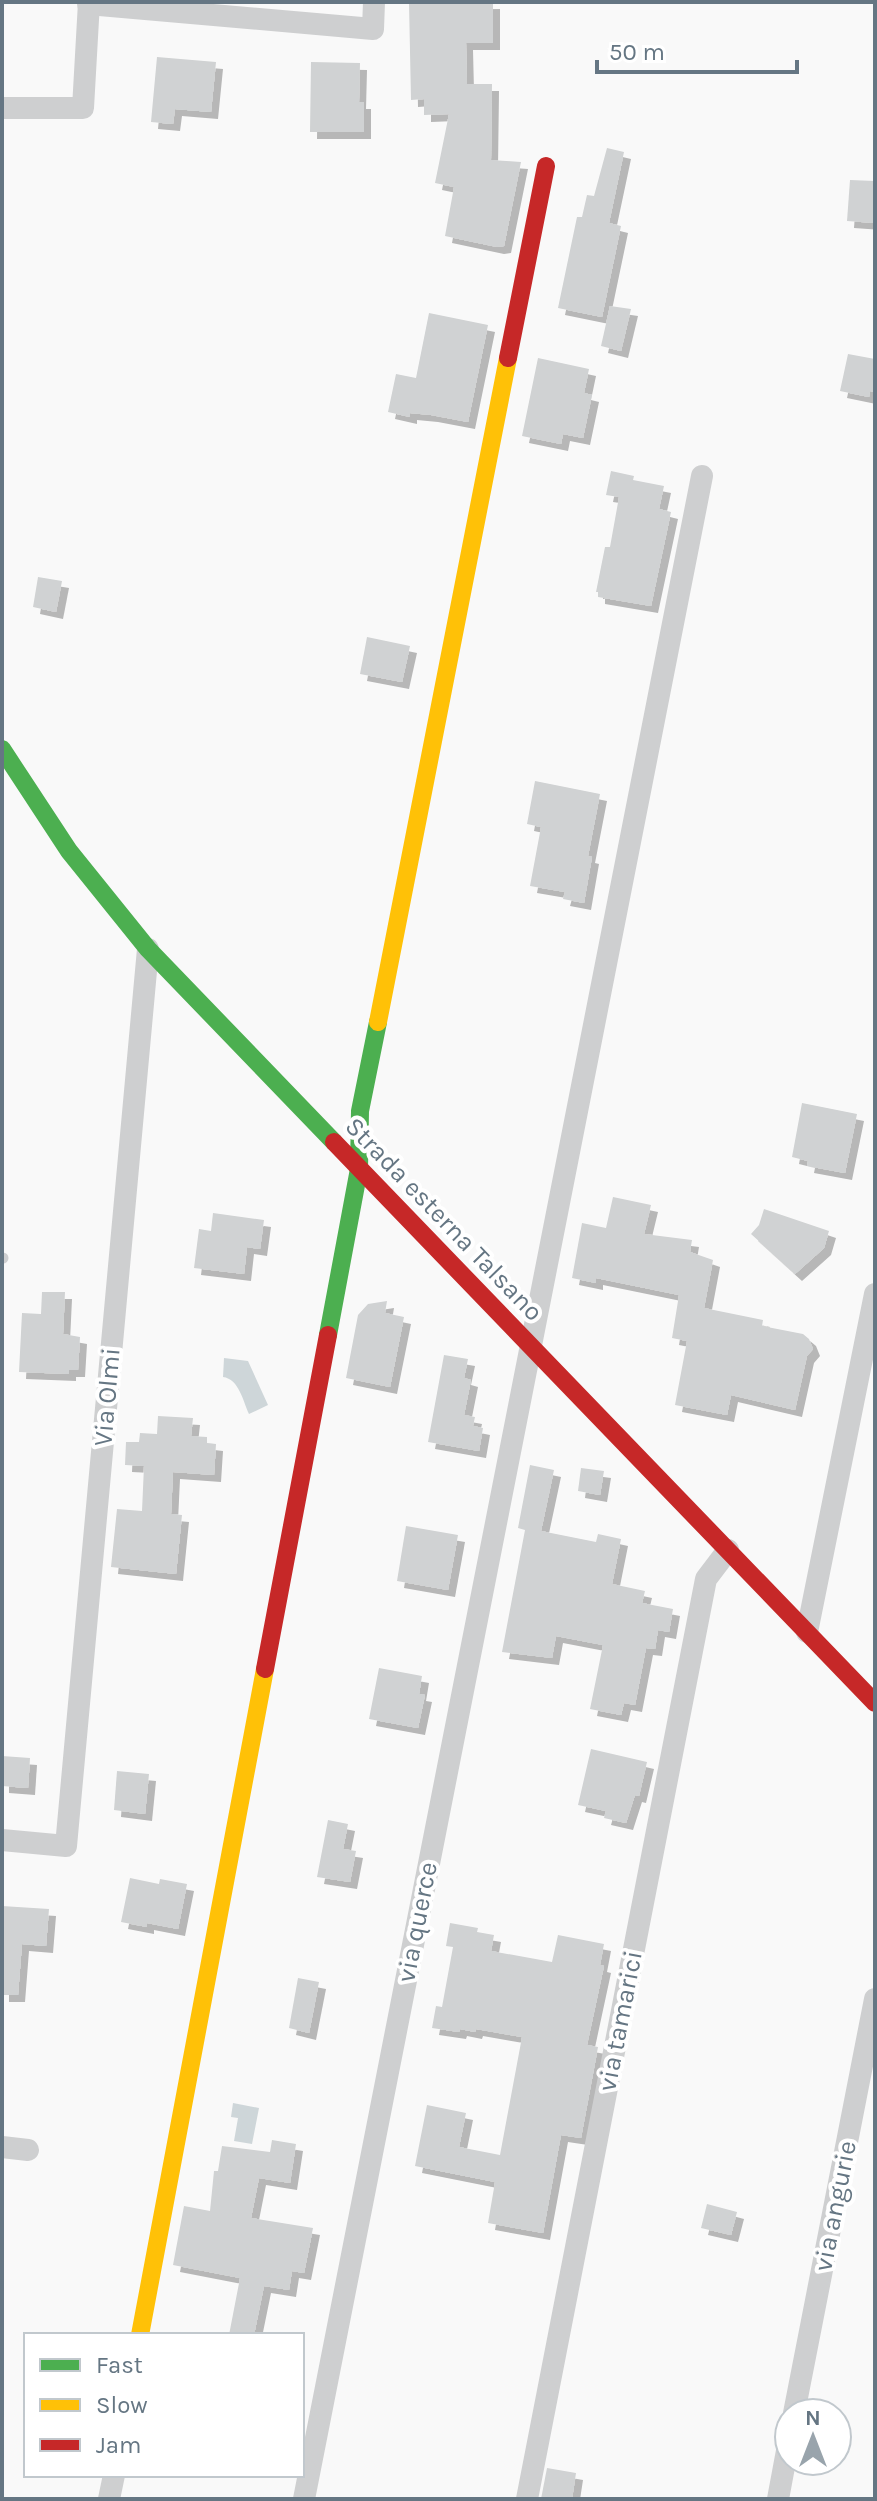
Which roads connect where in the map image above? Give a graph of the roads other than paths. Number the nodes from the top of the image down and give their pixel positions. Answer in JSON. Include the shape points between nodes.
{"nodes":[{"id":1,"x":374,"y":2,"type":"edge"},
{"id":2,"x":88,"y":3,"type":"edge"},
{"id":3,"x":2,"y":108,"type":"edge"},
{"id":4,"x":546,"y":166,"type":"dead end"},
{"id":5,"x":702,"y":476,"type":"dead end"},
{"id":6,"x":2,"y":749,"type":"edge"},
{"id":7,"x":148,"y":949,"type":"junction"},
{"id":8,"x":359,"y":1169,"type":"junction"},
{"id":9,"x":875,"y":1294,"type":"edge"},
{"id":10,"x":531,"y":1346,"type":"junction"},
{"id":11,"x":728,"y":1550,"type":"junction"},
{"id":12,"x":807,"y":1632,"type":"junction"},
{"id":13,"x":875,"y":1703,"type":"edge"},
{"id":14,"x":2,"y":1840,"type":"edge"},
{"id":15,"x":875,"y":1999,"type":"edge"},
{"id":16,"x":2,"y":2147,"type":"edge"},
{"id":17,"x":28,"y":2150,"type":"dead end"},
{"id":18,"x":140,"y":2333,"type":"edge"},
{"id":19,"x":797,"y":2397,"type":"edge"},
{"id":20,"x":114,"y":2477,"type":"edge"},
{"id":21,"x":782,"y":2477,"type":"edge"},
{"id":22,"x":109,"y":2499,"type":"edge"},
{"id":23,"x":304,"y":2499,"type":"edge"},
{"id":24,"x":527,"y":2499,"type":"edge"},
{"id":25,"x":778,"y":2499,"type":"edge"}],
"edges":[{"from":1,"to":2,"type":"street","via":[[373,29]]},
{"from":2,"to":3,"type":"street","via":[[83,108]]},
{"from":4,"to":8,"type":"street","via":[[360,1111]]},
{"from":5,"to":10,"type":"street","name":"via querce"},
{"from":6,"to":7,"type":"street","name":"Strada esterna Talsano","via":[[69,851]]},
{"from":7,"to":8,"type":"street","name":"Strada esterna Talsano"},
{"from":7,"to":14,"type":"street","name":"Via Olmi","via":[[66,1846]]},
{"from":8,"to":10,"type":"street","name":"Strada esterna Talsano"},
{"from":8,"to":18,"type":"street"},
{"from":9,"to":12,"type":"street"},
{"from":10,"to":11,"type":"street","name":"Strada esterna Talsano"},
{"from":10,"to":23,"type":"street","name":"via querce"},
{"from":11,"to":12,"type":"street","name":"Strada esterna Talsano"},
{"from":11,"to":24,"type":"street","name":"via tamarici","via":[[706,1579]]},
{"from":12,"to":13,"type":"street","name":"Strada esterna Talsano"},
{"from":15,"to":19,"type":"street","name":"via angurie"},
{"from":16,"to":17,"type":"street"},
{"from":20,"to":22,"type":"street"},
{"from":21,"to":25,"type":"street"}]}
